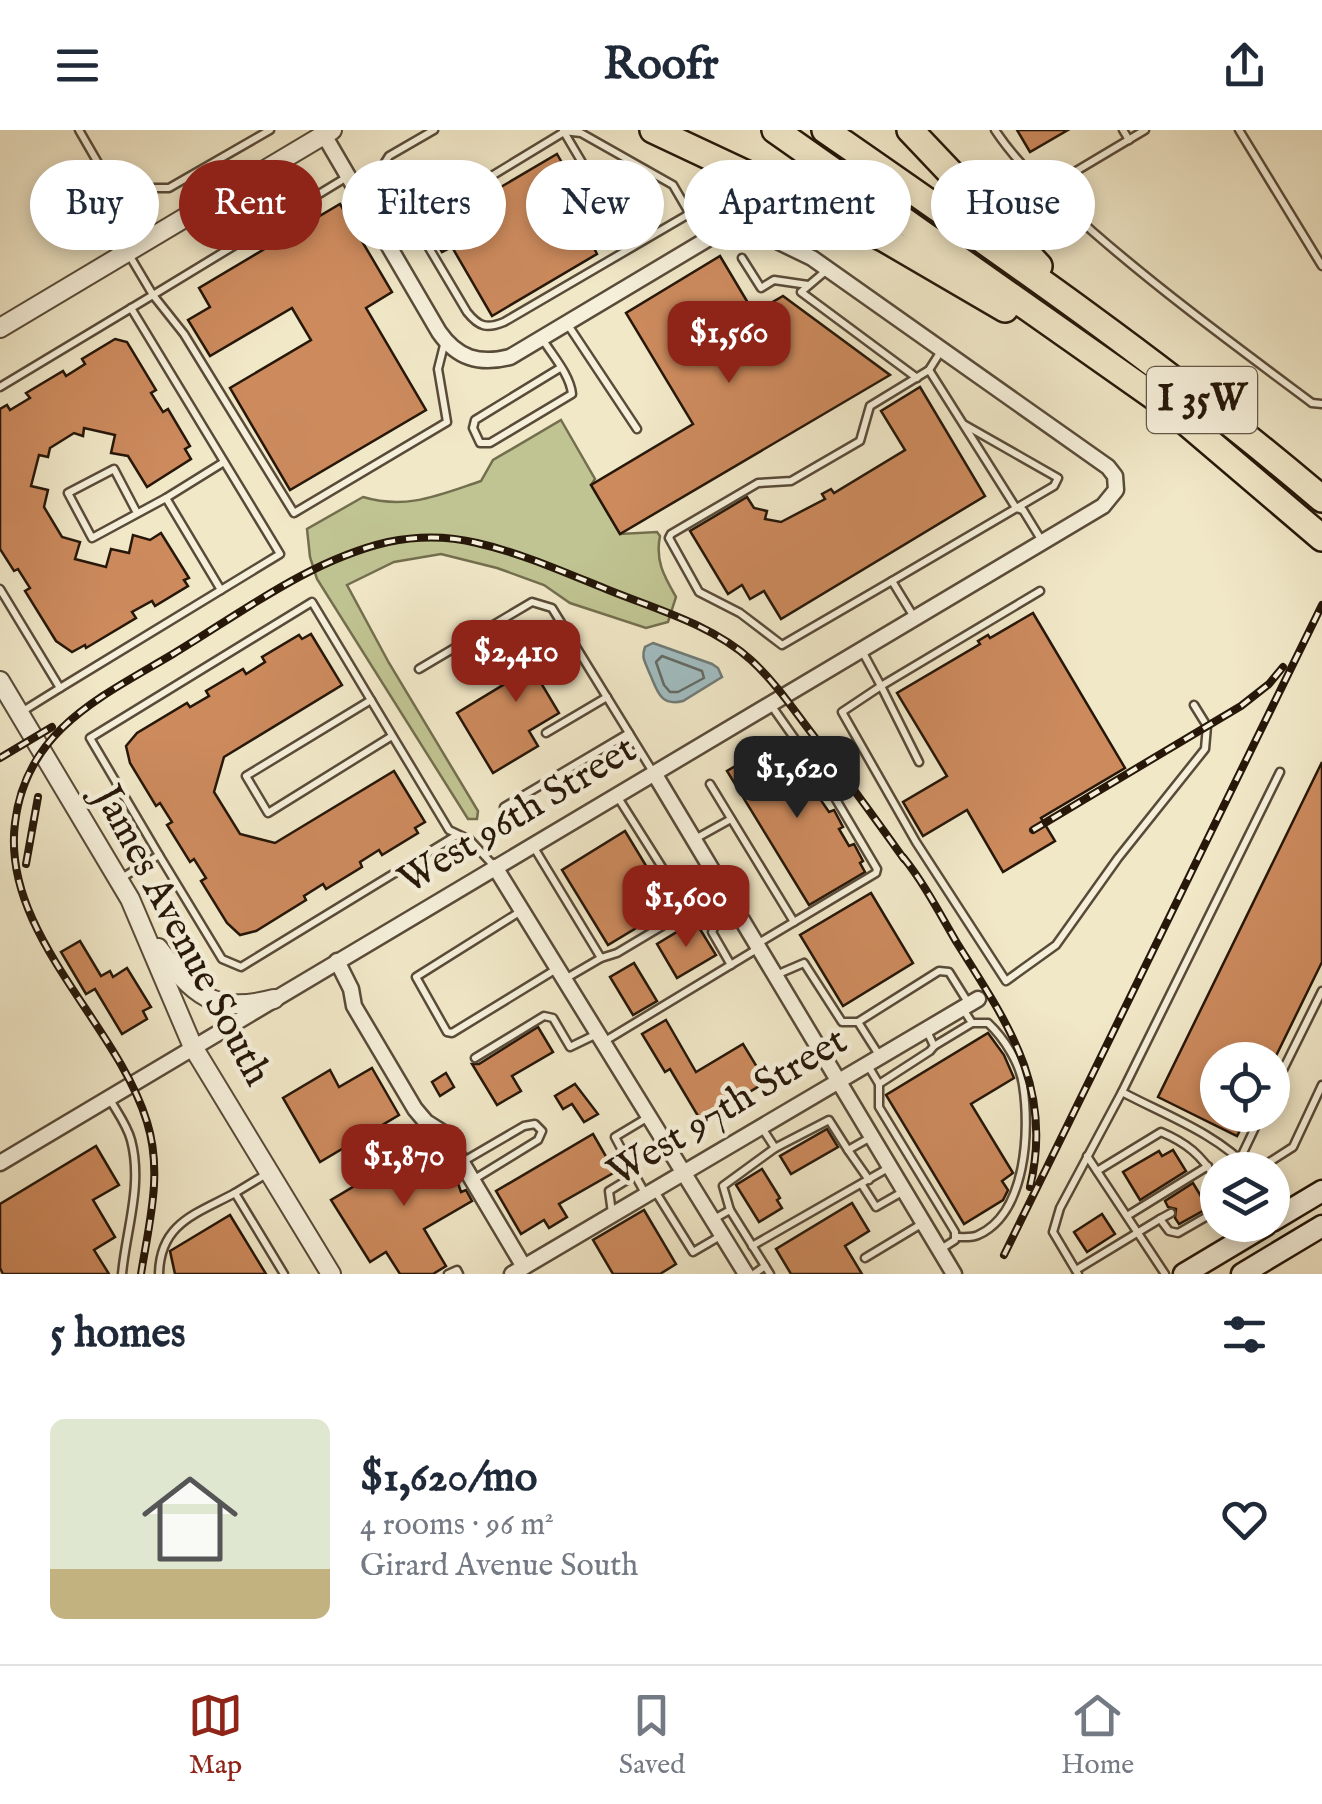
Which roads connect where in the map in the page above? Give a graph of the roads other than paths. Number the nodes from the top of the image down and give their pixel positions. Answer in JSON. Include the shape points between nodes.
{"nodes":[{"id":1,"x":79,"y":130,"type":"edge"},
{"id":2,"x":270,"y":130,"type":"edge"},
{"id":3,"x":434,"y":130,"type":"edge"},
{"id":4,"x":654,"y":130,"type":"edge"},
{"id":5,"x":775,"y":130,"type":"edge"},
{"id":6,"x":825,"y":130,"type":"edge"},
{"id":7,"x":910,"y":130,"type":"edge"},
{"id":8,"x":996,"y":130,"type":"edge"},
{"id":9,"x":1123,"y":130,"type":"edge"},
{"id":10,"x":1144,"y":130,"type":"edge"},
{"id":11,"x":1238,"y":130,"type":"edge"},
{"id":12,"x":563,"y":131,"type":"edge"},
{"id":13,"x":328,"y":132,"type":"edge"},
{"id":14,"x":1128,"y":140,"type":"junction"},
{"id":15,"x":96,"y":160,"type":"edge"},
{"id":16,"x":386,"y":160,"type":"edge"},
{"id":17,"x":580,"y":160,"type":"edge"},
{"id":18,"x":1021,"y":160,"type":"edge"},
{"id":19,"x":1095,"y":160,"type":"edge"},
{"id":20,"x":342,"y":163,"type":"edge"},
{"id":21,"x":506,"y":167,"type":"edge"},
{"id":22,"x":342,"y":180,"type":"edge"},
{"id":23,"x":159,"y":188,"type":"edge"},
{"id":24,"x":684,"y":204,"type":"edge"},
{"id":25,"x":159,"y":233,"type":"edge"},
{"id":26,"x":1095,"y":233,"type":"edge"},
{"id":27,"x":131,"y":250,"type":"edge"},
{"id":28,"x":137,"y":250,"type":"edge"},
{"id":29,"x":392,"y":250,"type":"edge"},
{"id":30,"x":430,"y":250,"type":"edge"},
{"id":31,"x":627,"y":250,"type":"edge"},
{"id":32,"x":691,"y":250,"type":"edge"},
{"id":33,"x":798,"y":250,"type":"edge"},
{"id":34,"x":742,"y":258,"type":"dead end"},
{"id":35,"x":1322,"y":266,"type":"edge"},
{"id":36,"x":828,"y":269,"type":"junction"},
{"id":37,"x":810,"y":285,"type":"junction"},
{"id":38,"x":153,"y":295,"type":"junction"},
{"id":39,"x":1077,"y":306,"type":"junction"},
{"id":40,"x":130,"y":308,"type":"junction"},
{"id":41,"x":567,"y":324,"type":"junction"},
{"id":42,"x":0,"y":328,"type":"edge"},
{"id":43,"x":542,"y":339,"type":"junction"},
{"id":44,"x":445,"y":340,"type":"junction"},
{"id":45,"x":1079,"y":344,"type":"junction"},
{"id":46,"x":943,"y":349,"type":"junction"},
{"id":47,"x":560,"y":368,"type":"junction"},
{"id":48,"x":929,"y":370,"type":"junction"},
{"id":49,"x":917,"y":378,"type":"junction"},
{"id":50,"x":0,"y":387,"type":"edge"},
{"id":51,"x":1322,"y":404,"type":"edge"},
{"id":52,"x":965,"y":425,"type":"junction"},
{"id":53,"x":636,"y":428,"type":"dead end"},
{"id":54,"x":224,"y":462,"type":"junction"},
{"id":55,"x":166,"y":498,"type":"junction"},
{"id":56,"x":1322,"y":499,"type":"edge"},
{"id":57,"x":1016,"y":508,"type":"junction"},
{"id":58,"x":136,"y":512,"type":"junction"},
{"id":59,"x":1322,"y":538,"type":"edge"},
{"id":60,"x":1042,"y":542,"type":"junction"},
{"id":61,"x":892,"y":581,"type":"junction"},
{"id":62,"x":0,"y":588,"type":"edge"},
{"id":63,"x":221,"y":590,"type":"junction"},
{"id":64,"x":1040,"y":590,"type":"dead end"},
{"id":65,"x":914,"y":618,"type":"junction"},
{"id":66,"x":861,"y":650,"type":"junction"},
{"id":67,"x":419,"y":670,"type":"dead end"},
{"id":68,"x":880,"y":686,"type":"junction"},
{"id":69,"x":60,"y":688,"type":"junction"},
{"id":70,"x":2,"y":689,"type":"edge"},
{"id":71,"x":607,"y":697,"type":"junction"},
{"id":72,"x":370,"y":700,"type":"junction"},
{"id":73,"x":770,"y":704,"type":"junction"},
{"id":74,"x":1194,"y":705,"type":"dead end"},
{"id":75,"x":19,"y":714,"type":"junction"},
{"id":76,"x":546,"y":733,"type":"dead end"},
{"id":77,"x":628,"y":733,"type":"junction"},
{"id":78,"x":392,"y":736,"type":"junction"},
{"id":79,"x":919,"y":762,"type":"dead end"},
{"id":80,"x":1280,"y":772,"type":"dead end"},
{"id":81,"x":654,"y":773,"type":"junction"},
{"id":82,"x":710,"y":784,"type":"dead end"},
{"id":83,"x":616,"y":795,"type":"junction"},
{"id":84,"x":504,"y":807,"type":"dead end"},
{"id":85,"x":731,"y":818,"type":"junction"},
{"id":86,"x":458,"y":834,"type":"junction"},
{"id":87,"x":694,"y":840,"type":"junction"},
{"id":88,"x":532,"y":845,"type":"junction"},
{"id":89,"x":159,"y":855,"type":"junction"},
{"id":90,"x":495,"y":867,"type":"junction"},
{"id":91,"x":119,"y":880,"type":"junction"},
{"id":92,"x":522,"y":910,"type":"junction"},
{"id":93,"x":737,"y":913,"type":"junction"},
{"id":94,"x":794,"y":922,"type":"junction"},
{"id":95,"x":145,"y":931,"type":"junction"},
{"id":96,"x":757,"y":946,"type":"junction"},
{"id":97,"x":600,"y":958,"type":"junction"},
{"id":98,"x":337,"y":961,"type":"junction"},
{"id":99,"x":731,"y":964,"type":"junction"},
{"id":100,"x":562,"y":974,"type":"junction"},
{"id":101,"x":774,"y":975,"type":"junction"},
{"id":102,"x":1322,"y":991,"type":"edge"},
{"id":103,"x":274,"y":999,"type":"junction"},
{"id":104,"x":970,"y":1004,"type":"junction"},
{"id":105,"x":858,"y":1022,"type":"junction"},
{"id":106,"x":972,"y":1023,"type":"junction"},
{"id":107,"x":926,"y":1029,"type":"junction"},
{"id":108,"x":601,"y":1037,"type":"junction"},
{"id":109,"x":934,"y":1046,"type":"junction"},
{"id":110,"x":193,"y":1047,"type":"junction"},
{"id":111,"x":1290,"y":1056,"type":"edge"},
{"id":112,"x":475,"y":1058,"type":"dead end"},
{"id":113,"x":873,"y":1061,"type":"junction"},
{"id":114,"x":838,"y":1081,"type":"junction"},
{"id":115,"x":879,"y":1084,"type":"junction"},
{"id":116,"x":1322,"y":1084,"type":"edge"},
{"id":117,"x":1122,"y":1092,"type":"junction"},
{"id":118,"x":108,"y":1098,"type":"junction"},
{"id":119,"x":650,"y":1116,"type":"junction"},
{"id":120,"x":762,"y":1126,"type":"junction"},
{"id":121,"x":871,"y":1136,"type":"junction"},
{"id":122,"x":901,"y":1142,"type":"junction"},
{"id":123,"x":775,"y":1148,"type":"junction"},
{"id":124,"x":848,"y":1150,"type":"junction"},
{"id":125,"x":1227,"y":1152,"type":"edge"},
{"id":126,"x":1286,"y":1152,"type":"edge"},
{"id":127,"x":1088,"y":1156,"type":"junction"},
{"id":128,"x":1200,"y":1157,"type":"edge"},
{"id":129,"x":886,"y":1161,"type":"junction"},
{"id":130,"x":0,"y":1163,"type":"edge"},
{"id":131,"x":462,"y":1163,"type":"junction"},
{"id":132,"x":918,"y":1171,"type":"junction"},
{"id":133,"x":1097,"y":1171,"type":"junction"},
{"id":134,"x":1200,"y":1171,"type":"edge"},
{"id":135,"x":269,"y":1172,"type":"junction"},
{"id":136,"x":684,"y":1172,"type":"junction"},
{"id":137,"x":635,"y":1174,"type":"junction"},
{"id":138,"x":472,"y":1180,"type":"junction"},
{"id":139,"x":865,"y":1183,"type":"junction"},
{"id":140,"x":901,"y":1186,"type":"junction"},
{"id":141,"x":1322,"y":1191,"type":"edge"},
{"id":142,"x":234,"y":1192,"type":"junction"},
{"id":143,"x":650,"y":1192,"type":"junction"},
{"id":144,"x":937,"y":1203,"type":"junction"},
{"id":145,"x":1290,"y":1207,"type":"edge"},
{"id":146,"x":730,"y":1210,"type":"junction"},
{"id":147,"x":1171,"y":1212,"type":"dead end"},
{"id":148,"x":612,"y":1214,"type":"junction"},
{"id":149,"x":1127,"y":1216,"type":"junction"},
{"id":150,"x":921,"y":1219,"type":"junction"},
{"id":151,"x":1160,"y":1219,"type":"junction"},
{"id":152,"x":713,"y":1220,"type":"junction"},
{"id":153,"x":1200,"y":1220,"type":"edge"},
{"id":154,"x":1322,"y":1226,"type":"edge"},
{"id":155,"x":1138,"y":1232,"type":"junction"},
{"id":156,"x":1290,"y":1233,"type":"edge"},
{"id":157,"x":722,"y":1235,"type":"junction"},
{"id":158,"x":955,"y":1237,"type":"junction"},
{"id":159,"x":1298,"y":1241,"type":"junction"},
{"id":160,"x":1232,"y":1242,"type":"edge"},
{"id":161,"x":752,"y":1246,"type":"junction"},
{"id":162,"x":940,"y":1250,"type":"junction"},
{"id":163,"x":865,"y":1258,"type":"dead end"},
{"id":164,"x":526,"y":1269,"type":"edge"},
{"id":165,"x":767,"y":1270,"type":"edge"},
{"id":166,"x":1077,"y":1272,"type":"edge"},
{"id":167,"x":745,"y":1273,"type":"edge"},
{"id":168,"x":122,"y":1274,"type":"edge"},
{"id":169,"x":159,"y":1274,"type":"edge"},
{"id":170,"x":284,"y":1274,"type":"edge"},
{"id":171,"x":331,"y":1274,"type":"edge"},
{"id":172,"x":448,"y":1274,"type":"edge"},
{"id":173,"x":459,"y":1274,"type":"edge"},
{"id":174,"x":954,"y":1274,"type":"edge"},
{"id":175,"x":1164,"y":1274,"type":"edge"},
{"id":176,"x":1184,"y":1274,"type":"edge"},
{"id":177,"x":1242,"y":1274,"type":"edge"}],
"edges":[{"from":1,"to":15,"type":"lane"},
{"from":2,"to":23,"type":"lane"},
{"from":3,"to":16,"type":"lane"},
{"from":4,"to":45,"type":"highway","via":[[885,239],[1012,314]]},
{"from":5,"to":45,"type":"highway","number":"I 35W"},
{"from":6,"to":39,"type":"highway","number":"I 35W"},
{"from":7,"to":39,"type":"highway"},
{"from":8,"to":18,"type":"lane"},
{"from":9,"to":14,"type":"lane"},
{"from":10,"to":14,"type":"lane"},
{"from":11,"to":35,"type":"lane"},
{"from":12,"to":17,"type":"lane"},
{"from":12,"to":21,"type":"lane"},
{"from":12,"to":24,"type":"lane","via":[[581,133],[662,177]]},
{"from":13,"to":20,"type":"street"},
{"from":13,"to":25,"type":"street"},
{"from":14,"to":19,"type":"lane"},
{"from":22,"to":38,"type":"lane"},
{"from":26,"to":51,"type":"lane","via":[[1149,281]]},
{"from":27,"to":42,"type":"street"},
{"from":28,"to":38,"type":"lane"},
{"from":29,"to":44,"type":"street"},
{"from":30,"to":31,"type":"lane","via":[[467,312],[488,328]]},
{"from":32,"to":41,"type":"street"},
{"from":33,"to":36,"type":"street"},
{"from":34,"to":37,"type":"lane","via":[[762,288],[774,280]]},
{"from":36,"to":37,"type":"lane"},
{"from":36,"to":46,"type":"street"},
{"from":37,"to":49,"type":"lane","via":[[801,292]]},
{"from":38,"to":40,"type":"lane"},
{"from":38,"to":44,"type":"lane","via":[[294,513],[447,422],[438,369]]},
{"from":39,"to":56,"type":"highway","number":"I 35W"},
{"from":40,"to":50,"type":"lane"},
{"from":40,"to":54,"type":"lane"},
{"from":41,"to":43,"type":"street"},
{"from":41,"to":53,"type":"lane"},
{"from":43,"to":44,"type":"street","via":[[510,357],[485,361],[465,357]]},
{"from":43,"to":47,"type":"lane"},
{"from":45,"to":59,"type":"highway","number":"I 35W","via":[[1166,405]]},
{"from":46,"to":48,"type":"lane"},
{"from":46,"to":60,"type":"street","name":"West 96th Street","via":[[1115,476],[1116,490],[1103,506]]},
{"from":47,"to":47,"type":"lane","via":[[572,394],[480,444],[475,420]]},
{"from":48,"to":49,"type":"lane"},
{"from":48,"to":52,"type":"lane"},
{"from":49,"to":61,"type":"lane","via":[[870,406],[860,441],[790,481],[758,483],[669,538],[699,592],[782,644]]},
{"from":52,"to":57,"type":"lane"},
{"from":52,"to":57,"type":"lane","via":[[1058,478]]},
{"from":54,"to":55,"type":"lane"},
{"from":54,"to":63,"type":"lane","via":[[280,554]]},
{"from":55,"to":58,"type":"lane"},
{"from":55,"to":63,"type":"lane"},
{"from":57,"to":60,"type":"lane"},
{"from":57,"to":61,"type":"lane"},
{"from":58,"to":58,"type":"lane","via":[[92,538],[68,493],[114,469]]},
{"from":60,"to":65,"type":"street","name":"West 96th Street"},
{"from":61,"to":65,"type":"lane"},
{"from":62,"to":69,"type":"lane"},
{"from":63,"to":69,"type":"lane"},
{"from":64,"to":68,"type":"lane"},
{"from":65,"to":66,"type":"street","name":"West 96th Street"},
{"from":66,"to":68,"type":"lane"},
{"from":66,"to":73,"type":"street","name":"West 96th Street"},
{"from":67,"to":71,"type":"lane","via":[[532,602],[543,603]]},
{"from":68,"to":74,"type":"lane","via":[[842,712],[1006,982],[1056,945],[1206,750],[1207,726]]},
{"from":68,"to":79,"type":"lane"},
{"from":69,"to":75,"type":"lane"},
{"from":70,"to":75,"type":"street","name":"James Avenue South"},
{"from":71,"to":76,"type":"lane"},
{"from":71,"to":77,"type":"lane"},
{"from":72,"to":78,"type":"lane"},
{"from":72,"to":78,"type":"lane","via":[[246,776],[268,813]]},
{"from":72,"to":89,"type":"lane","via":[[312,602],[90,738]]},
{"from":73,"to":81,"type":"street","name":"West 96th Street"},
{"from":73,"to":94,"type":"lane","via":[[877,869]]},
{"from":75,"to":91,"type":"street","name":"James Avenue South"},
{"from":77,"to":81,"type":"lane"},
{"from":77,"to":84,"type":"lane"},
{"from":78,"to":86,"type":"lane","via":[[449,830]]},
{"from":80,"to":117,"type":"lane"},
{"from":81,"to":83,"type":"street","name":"West 96th Street"},
{"from":81,"to":87,"type":"street"},
{"from":82,"to":85,"type":"lane"},
{"from":83,"to":88,"type":"street","name":"West 96th Street"},
{"from":83,"to":97,"type":"lane","via":[[689,910]]},
{"from":85,"to":87,"type":"lane"},
{"from":85,"to":94,"type":"lane"},
{"from":86,"to":89,"type":"lane","via":[[241,967],[222,958]]},
{"from":86,"to":90,"type":"lane"},
{"from":87,"to":93,"type":"street"},
{"from":88,"to":90,"type":"street","name":"West 96th Street"},
{"from":88,"to":97,"type":"lane"},
{"from":89,"to":91,"type":"lane"},
{"from":90,"to":92,"type":"street"},
{"from":90,"to":98,"type":"street","name":"West 96th Street"},
{"from":91,"to":95,"type":"street","name":"James Avenue South"},
{"from":92,"to":100,"type":"street"},
{"from":92,"to":100,"type":"lane","via":[[416,977],[447,1032]]},
{"from":93,"to":96,"type":"street"},
{"from":93,"to":99,"type":"lane","via":[[712,932]]},
{"from":94,"to":96,"type":"lane"},
{"from":95,"to":103,"type":"street","via":[[185,984],[210,999],[246,1006]]},
{"from":95,"to":110,"type":"street","name":"James Avenue South"},
{"from":96,"to":99,"type":"lane"},
{"from":96,"to":101,"type":"street"},
{"from":97,"to":100,"type":"lane"},
{"from":98,"to":103,"type":"street","name":"West 96th Street"},
{"from":98,"to":131,"type":"street","via":[[354,1006],[415,1109],[444,1134]]},
{"from":99,"to":108,"type":"lane"},
{"from":100,"to":108,"type":"street"},
{"from":101,"to":105,"type":"lane","via":[[804,963],[842,1022]]},
{"from":101,"to":114,"type":"street"},
{"from":102,"to":111,"type":"lane"},
{"from":103,"to":110,"type":"street","name":"West 96th Street"},
{"from":104,"to":105,"type":"lane","via":[[950,972],[939,971]]},
{"from":104,"to":106,"type":"lane"},
{"from":104,"to":107,"type":"street","name":"West 97th Street"},
{"from":105,"to":113,"type":"lane"},
{"from":106,"to":109,"type":"lane"},
{"from":106,"to":158,"type":"lane","via":[[996,1030],[1017,1064],[1023,1168],[1004,1212],[978,1236]]},
{"from":107,"to":109,"type":"lane"},
{"from":107,"to":113,"type":"street","name":"West 97th Street"},
{"from":108,"to":112,"type":"lane","via":[[570,1046],[553,1018],[544,1016]]},
{"from":108,"to":119,"type":"street"},
{"from":109,"to":115,"type":"lane"},
{"from":110,"to":118,"type":"street","name":"West 96th Street"},
{"from":110,"to":135,"type":"street","name":"James Avenue South"},
{"from":113,"to":114,"type":"street","name":"West 97th Street"},
{"from":113,"to":115,"type":"lane"},
{"from":114,"to":120,"type":"street","name":"West 97th Street"},
{"from":114,"to":121,"type":"street"},
{"from":115,"to":122,"type":"lane","via":[[879,1107]]},
{"from":116,"to":126,"type":"lane"},
{"from":117,"to":125,"type":"lane"},
{"from":117,"to":127,"type":"lane"},
{"from":118,"to":130,"type":"street","name":"West 96th Street"},
{"from":118,"to":168,"type":"lane","via":[[127,1128],[134,1166]]},
{"from":119,"to":136,"type":"street"},
{"from":119,"to":137,"type":"lane","via":[[614,1137]]},
{"from":120,"to":123,"type":"lane"},
{"from":120,"to":136,"type":"street","name":"West 97th Street"},
{"from":121,"to":124,"type":"lane"},
{"from":121,"to":129,"type":"street"},
{"from":122,"to":129,"type":"lane"},
{"from":122,"to":132,"type":"lane"},
{"from":123,"to":124,"type":"lane","via":[[829,1120]]},
{"from":123,"to":146,"type":"lane","via":[[723,1186]]},
{"from":124,"to":139,"type":"lane"},
{"from":127,"to":133,"type":"lane"},
{"from":127,"to":166,"type":"lane","via":[[1053,1232]]},
{"from":128,"to":133,"type":"lane","via":[[1162,1132]]},
{"from":129,"to":139,"type":"lane"},
{"from":129,"to":140,"type":"street"},
{"from":131,"to":138,"type":"street"},
{"from":131,"to":138,"type":"lane","via":[[524,1126],[540,1126],[538,1140]]},
{"from":132,"to":140,"type":"lane"},
{"from":132,"to":144,"type":"lane"},
{"from":133,"to":149,"type":"lane"},
{"from":134,"to":149,"type":"lane"},
{"from":135,"to":142,"type":"lane"},
{"from":135,"to":171,"type":"street","name":"James Avenue South"},
{"from":136,"to":143,"type":"street","name":"West 97th Street"},
{"from":136,"to":152,"type":"street"},
{"from":137,"to":143,"type":"lane"},
{"from":137,"to":148,"type":"lane","via":[[609,1191]]},
{"from":138,"to":164,"type":"street"},
{"from":139,"to":140,"type":"lane","via":[[876,1207]]},
{"from":139,"to":161,"type":"lane"},
{"from":140,"to":150,"type":"street"},
{"from":141,"to":145,"type":"main road"},
{"from":142,"to":169,"type":"lane","via":[[169,1232]]},
{"from":142,"to":170,"type":"lane"},
{"from":143,"to":148,"type":"street","name":"West 97th Street"},
{"from":143,"to":157,"type":"lane","via":[[693,1252]]},
{"from":144,"to":150,"type":"lane"},
{"from":144,"to":158,"type":"lane"},
{"from":146,"to":152,"type":"lane"},
{"from":146,"to":161,"type":"lane"},
{"from":147,"to":151,"type":"lane"},
{"from":148,"to":164,"type":"street","name":"West 97th Street"},
{"from":149,"to":155,"type":"lane"},
{"from":150,"to":162,"type":"street"},
{"from":150,"to":163,"type":"lane"},
{"from":151,"to":153,"type":"lane","via":[[1178,1233]]},
{"from":151,"to":155,"type":"lane"},
{"from":152,"to":157,"type":"street"},
{"from":154,"to":159,"type":"main road"},
{"from":155,"to":166,"type":"lane"},
{"from":155,"to":175,"type":"lane"},
{"from":156,"to":159,"type":"main road"},
{"from":157,"to":167,"type":"street"},
{"from":158,"to":162,"type":"lane"},
{"from":159,"to":177,"type":"main road"},
{"from":160,"to":176,"type":"main road"},
{"from":161,"to":165,"type":"lane"},
{"from":162,"to":174,"type":"street"},
{"from":165,"to":167,"type":"lane"},
{"from":172,"to":173,"type":"lane"}]}
